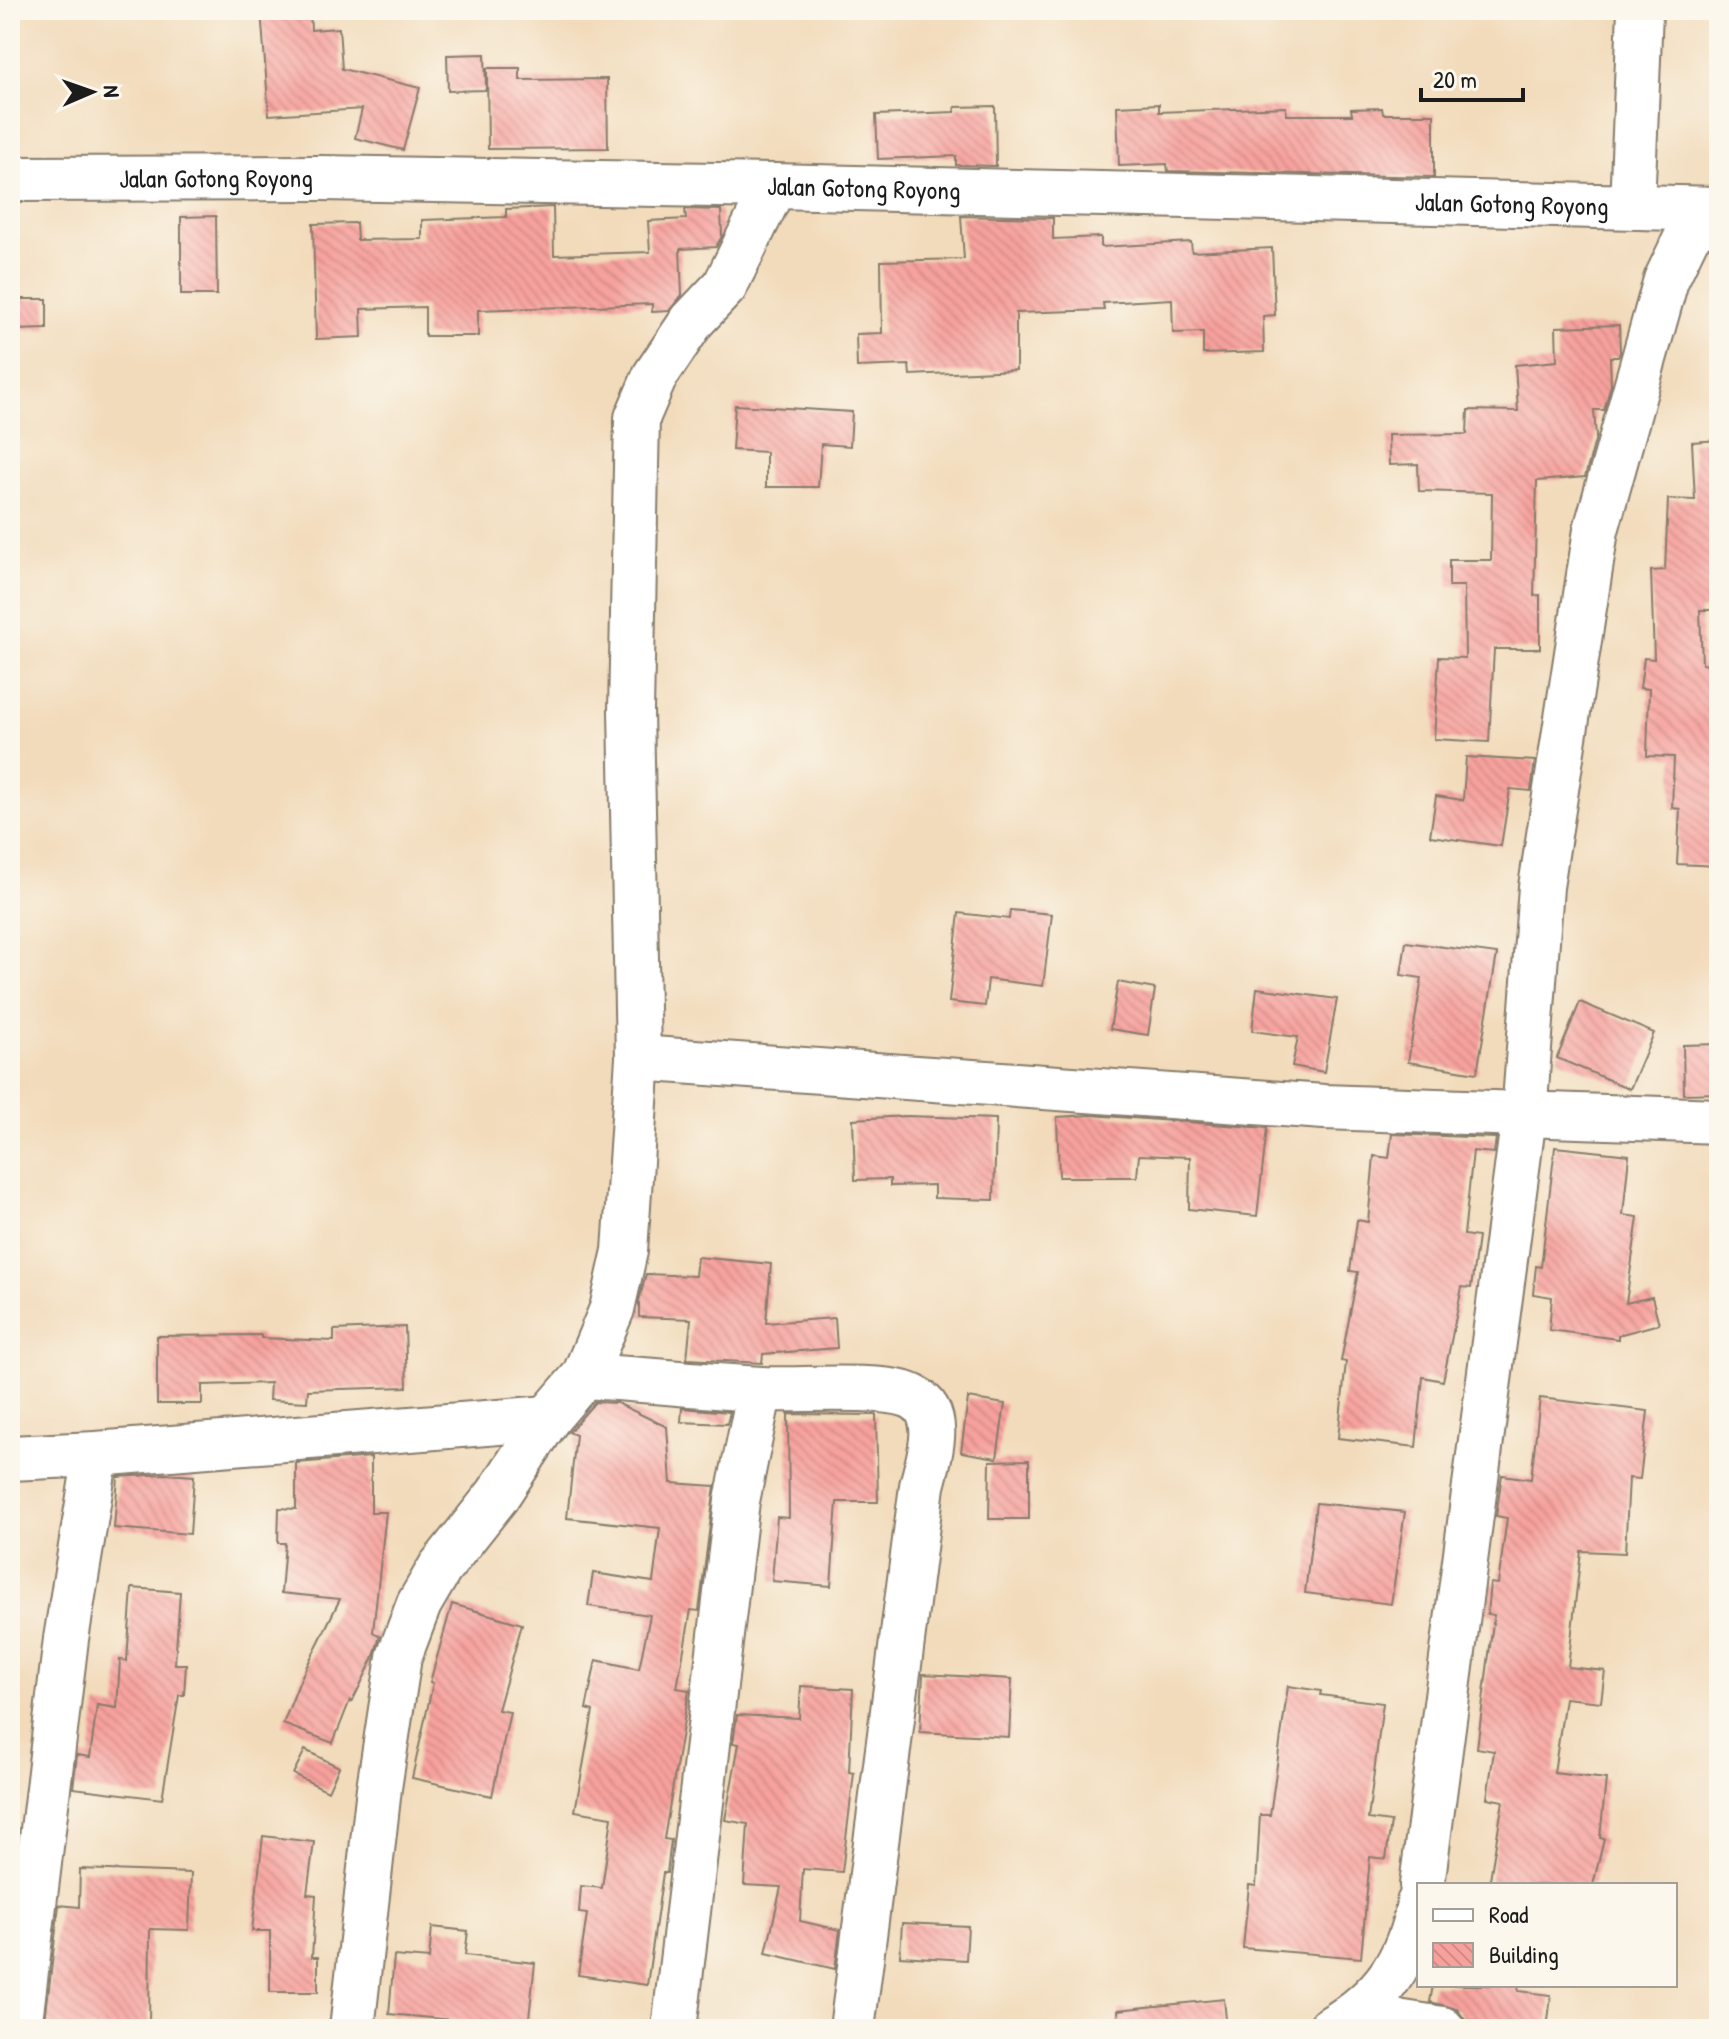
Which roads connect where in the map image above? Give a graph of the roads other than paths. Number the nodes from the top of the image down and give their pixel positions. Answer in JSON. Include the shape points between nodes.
{"nodes":[{"id":1,"x":1640,"y":10,"type":"edge"},
{"id":2,"x":10,"y":179,"type":"edge"},
{"id":3,"x":774,"y":186,"type":"junction"},
{"id":4,"x":1632,"y":206,"type":"junction"},
{"id":5,"x":1719,"y":211,"type":"edge"},
{"id":6,"x":638,"y":1058,"type":"junction"},
{"id":7,"x":1524,"y":1116,"type":"junction"},
{"id":8,"x":1719,"y":1121,"type":"edge"},
{"id":9,"x":584,"y":1376,"type":"junction"},
{"id":10,"x":760,"y":1389,"type":"junction"},
{"id":11,"x":548,"y":1418,"type":"junction"},
{"id":12,"x":96,"y":1454,"type":"junction"},
{"id":13,"x":10,"y":1458,"type":"edge"},
{"id":14,"x":1422,"y":1883,"type":"edge"},
{"id":15,"x":1417,"y":1915,"type":"edge"},
{"id":16,"x":1346,"y":2020,"type":"edge"},
{"id":17,"x":19,"y":2029,"type":"edge"},
{"id":18,"x":352,"y":2029,"type":"edge"},
{"id":19,"x":674,"y":2029,"type":"edge"},
{"id":20,"x":852,"y":2029,"type":"edge"},
{"id":21,"x":1442,"y":2029,"type":"edge"}],
"edges":[{"from":1,"to":4,"type":"street"},
{"from":2,"to":3,"type":"street","name":"Jalan Gotong Royong"},
{"from":3,"to":4,"type":"street","name":"Jalan Gotong Royong"},
{"from":3,"to":6,"type":"street","via":[[725,286],[692,321],[655,376],[637,418],[631,711]]},
{"from":4,"to":5,"type":"street","name":"Jalan Gotong Royong"},
{"from":5,"to":7,"type":"street","via":[[1689,232],[1666,280],[1596,530],[1541,887]]},
{"from":6,"to":7,"type":"street","via":[[1078,1091]]},
{"from":6,"to":9,"type":"street","via":[[625,1251],[612,1309]]},
{"from":7,"to":8,"type":"street"},
{"from":7,"to":14,"type":"street"},
{"from":9,"to":10,"type":"street"},
{"from":9,"to":11,"type":"street"},
{"from":10,"to":19,"type":"street","via":[[737,1501]]},
{"from":10,"to":20,"type":"street","via":[[914,1397],[927,1413],[934,1436],[922,1486]]},
{"from":11,"to":12,"type":"street"},
{"from":11,"to":18,"type":"street","via":[[497,1496],[440,1568],[419,1604],[399,1657]]},
{"from":12,"to":13,"type":"street"},
{"from":12,"to":17,"type":"street","via":[[61,1670]]},
{"from":15,"to":16,"type":"street","via":[[1389,1981]]},
{"from":16,"to":21,"type":"street"}]}
